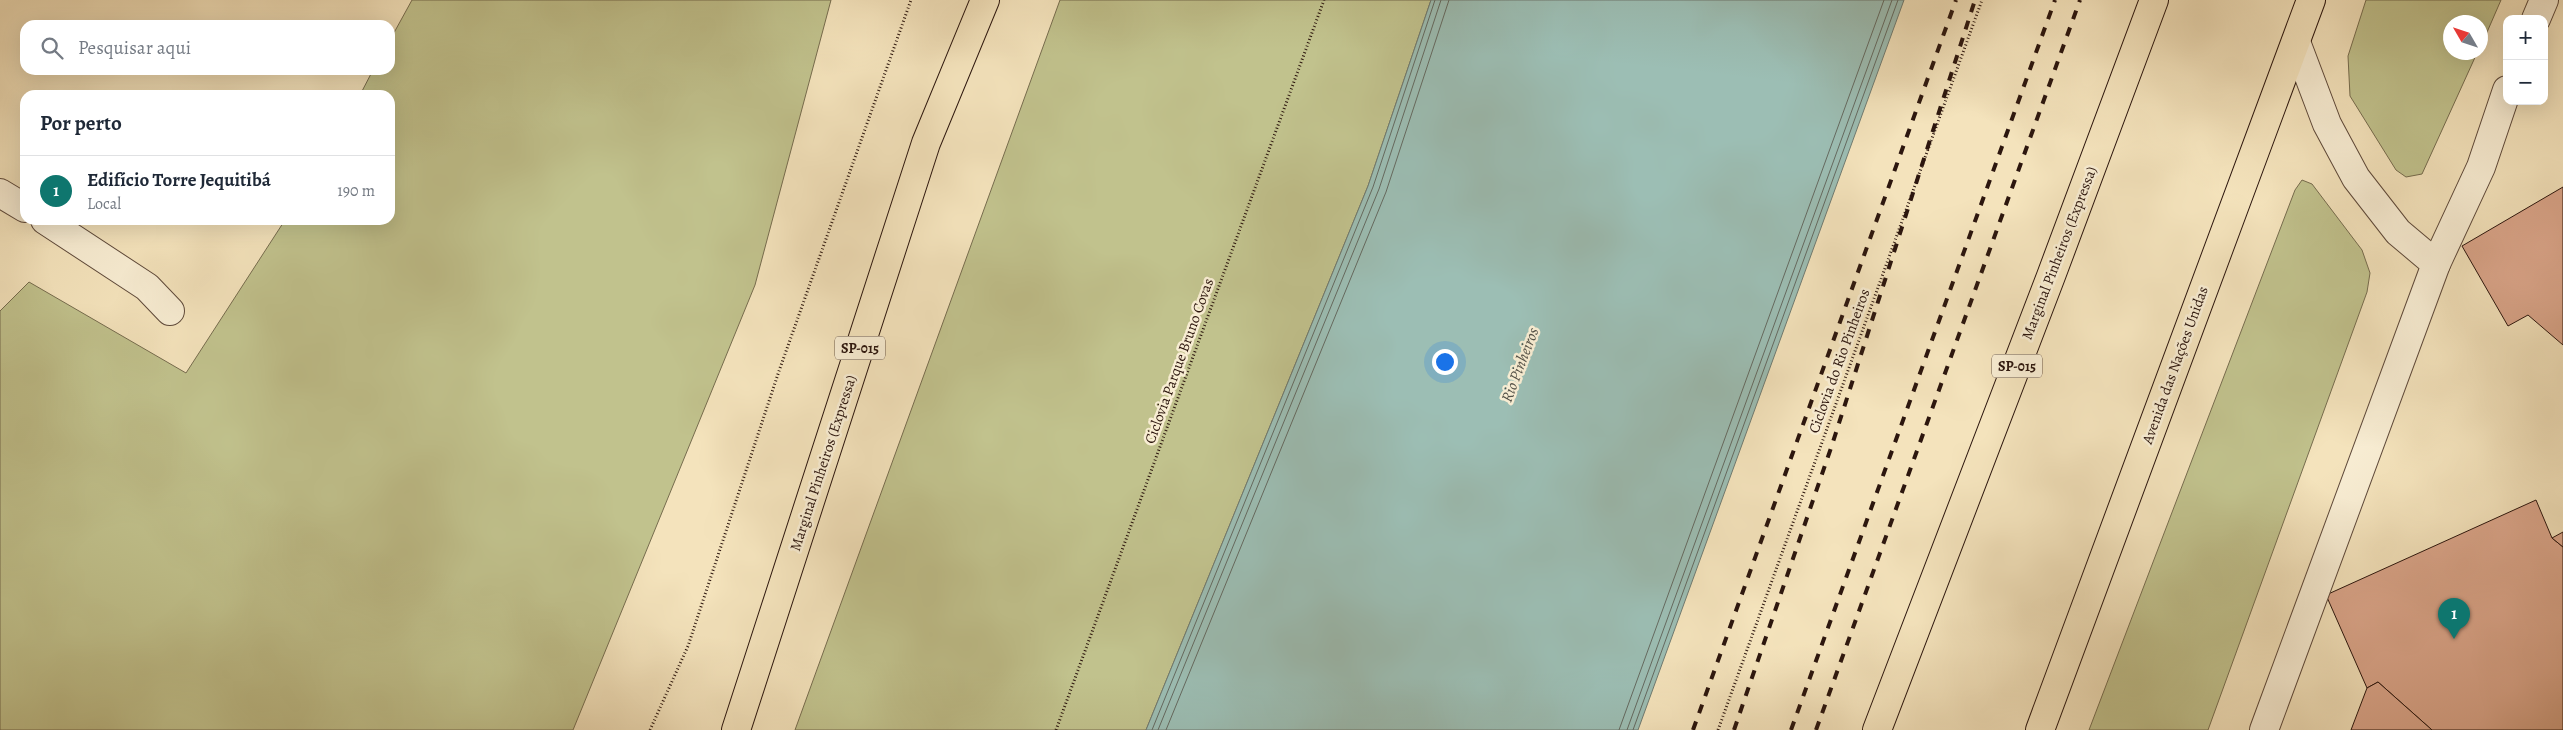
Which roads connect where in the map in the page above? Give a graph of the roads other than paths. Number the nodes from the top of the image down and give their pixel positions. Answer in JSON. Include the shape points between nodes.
{"nodes":[{"id":1,"x":985,"y":0,"type":"edge"},
{"id":2,"x":2154,"y":0,"type":"edge"},
{"id":3,"x":2311,"y":0,"type":"edge"},
{"id":4,"x":2544,"y":0,"type":"edge"},
{"id":5,"x":2538,"y":15,"type":"edge"},
{"id":6,"x":2296,"y":42,"type":"junction"},
{"id":7,"x":2503,"y":102,"type":"edge"},
{"id":8,"x":0,"y":193,"type":"edge"},
{"id":9,"x":20,"y":205,"type":"edge"},
{"id":10,"x":53,"y":225,"type":"edge"},
{"id":11,"x":2436,"y":264,"type":"junction"},
{"id":12,"x":170,"y":311,"type":"dead end"},
{"id":13,"x":2039,"y":725,"type":"edge"},
{"id":14,"x":736,"y":730,"type":"edge"},
{"id":15,"x":1877,"y":730,"type":"edge"},
{"id":16,"x":2264,"y":730,"type":"edge"}],
"edges":[{"from":1,"to":14,"type":"highway","name":"Marginal Pinheiros (Expressa)","number":"SP-015","via":[[926,143]]},
{"from":2,"to":15,"type":"highway","name":"Marginal Pinheiros (Expressa)","number":"SP-015"},
{"from":3,"to":6,"type":"highway","name":"Avenida das Nações Unidas"},
{"from":4,"to":5,"type":"street"},
{"from":6,"to":11,"type":"street","via":[[2326,124],[2356,178],[2398,232]]},
{"from":6,"to":13,"type":"highway","name":"Avenida das Nações Unidas"},
{"from":7,"to":11,"type":"street","via":[[2481,166]]},
{"from":8,"to":9,"type":"street"},
{"from":10,"to":12,"type":"street","via":[[147,287]]},
{"from":11,"to":16,"type":"street"}]}
